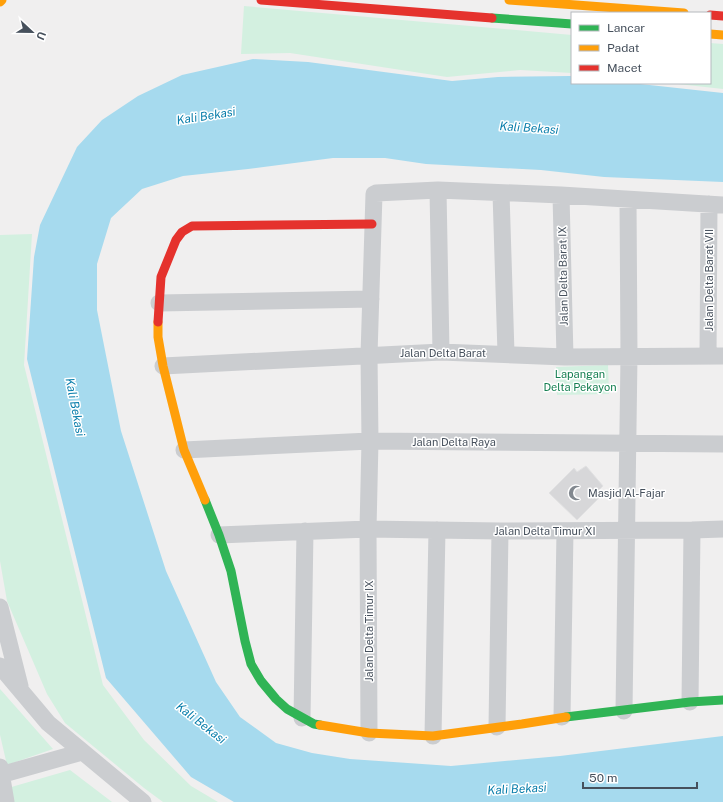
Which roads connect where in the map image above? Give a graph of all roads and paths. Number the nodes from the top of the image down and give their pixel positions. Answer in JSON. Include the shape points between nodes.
{"nodes":[{"id":1,"x":2,"y":0,"type":"edge"},
{"id":2,"x":261,"y":0,"type":"edge"},
{"id":3,"x":509,"y":0,"type":"edge"},
{"id":4,"x":0,"y":2,"type":"edge"},
{"id":5,"x":671,"y":12,"type":"edge"},
{"id":6,"x":711,"y":15,"type":"edge"},
{"id":7,"x":723,"y":16,"type":"edge"},
{"id":8,"x":571,"y":24,"type":"edge"},
{"id":9,"x":711,"y":34,"type":"edge"},
{"id":10,"x":723,"y":35,"type":"edge"},
{"id":11,"x":438,"y":190,"type":"junction"},
{"id":12,"x":501,"y":193,"type":"junction"},
{"id":13,"x":561,"y":195,"type":"junction"},
{"id":14,"x":628,"y":200,"type":"junction"},
{"id":15,"x":716,"y":204,"type":"edge"},
{"id":16,"x":372,"y":224,"type":"junction"},
{"id":17,"x":371,"y":299,"type":"junction"},
{"id":18,"x":159,"y":303,"type":"junction"},
{"id":19,"x":441,"y":352,"type":"junction"},
{"id":20,"x":506,"y":353,"type":"junction"},
{"id":21,"x":369,"y":355,"type":"junction"},
{"id":22,"x":629,"y":356,"type":"junction"},
{"id":23,"x":716,"y":356,"type":"edge"},
{"id":24,"x":565,"y":357,"type":"junction"},
{"id":25,"x":163,"y":366,"type":"junction"},
{"id":26,"x":370,"y":441,"type":"junction"},
{"id":27,"x":628,"y":443,"type":"junction"},
{"id":28,"x":723,"y":444,"type":"edge"},
{"id":29,"x":184,"y":450,"type":"junction"},
{"id":30,"x":368,"y":529,"type":"junction"},
{"id":31,"x":723,"y":529,"type":"edge"},
{"id":32,"x":437,"y":530,"type":"junction"},
{"id":33,"x":627,"y":530,"type":"junction"},
{"id":34,"x":692,"y":530,"type":"junction"},
{"id":35,"x":305,"y":531,"type":"junction"},
{"id":36,"x":500,"y":531,"type":"junction"},
{"id":37,"x":565,"y":531,"type":"junction"},
{"id":38,"x":219,"y":536,"type":"junction"},
{"id":39,"x":0,"y":607,"type":"edge"},
{"id":40,"x":0,"y":666,"type":"edge"},
{"id":41,"x":21,"y":692,"type":"junction"},
{"id":42,"x":723,"y":700,"type":"edge"},
{"id":43,"x":690,"y":702,"type":"junction"},
{"id":44,"x":624,"y":711,"type":"junction"},
{"id":45,"x":562,"y":717,"type":"junction"},
{"id":46,"x":302,"y":718,"type":"junction"},
{"id":47,"x":497,"y":727,"type":"junction"},
{"id":48,"x":369,"y":734,"type":"junction"},
{"id":49,"x":433,"y":736,"type":"junction"},
{"id":50,"x":82,"y":752,"type":"junction"},
{"id":51,"x":1,"y":772,"type":"edge"},
{"id":52,"x":6,"y":802,"type":"edge"},
{"id":53,"x":143,"y":802,"type":"edge"}],
"edges":[{"from":1,"to":4,"type":"street"},
{"from":2,"to":8,"type":"street"},
{"from":3,"to":5,"type":"street"},
{"from":6,"to":7,"type":"street"},
{"from":9,"to":10,"type":"street"},
{"from":11,"to":12,"type":"street"},
{"from":11,"to":16,"type":"street","name":"Jalan Delta Timur IX","via":[[376,193]]},
{"from":11,"to":19,"type":"street"},
{"from":12,"to":13,"type":"street"},
{"from":12,"to":20,"type":"street"},
{"from":13,"to":14,"type":"street"},
{"from":13,"to":24,"type":"street","name":"Jalan Delta Barat IX"},
{"from":14,"to":15,"type":"street"},
{"from":14,"to":22,"type":"street"},
{"from":15,"to":23,"type":"street","name":"Jalan Delta Barat VII"},
{"from":16,"to":17,"type":"street","name":"Jalan Delta Timur IX"},
{"from":16,"to":18,"type":"street","via":[[192,226],[182,232],[176,240],[161,277]]},
{"from":17,"to":18,"type":"street"},
{"from":17,"to":21,"type":"street","name":"Jalan Delta Timur IX"},
{"from":18,"to":25,"type":"street","via":[[158,337]]},
{"from":19,"to":20,"type":"street","name":"Jalan Delta Barat"},
{"from":19,"to":21,"type":"street","name":"Jalan Delta Barat"},
{"from":20,"to":24,"type":"street","name":"Jalan Delta Barat"},
{"from":21,"to":25,"type":"street","name":"Jalan Delta Barat"},
{"from":21,"to":26,"type":"street","name":"Jalan Delta Timur IX"},
{"from":22,"to":23,"type":"street","name":"Jalan Delta Barat"},
{"from":22,"to":24,"type":"street","name":"Jalan Delta Barat"},
{"from":22,"to":27,"type":"street"},
{"from":25,"to":29,"type":"street"},
{"from":26,"to":27,"type":"street","name":"Jalan Delta Raya"},
{"from":26,"to":29,"type":"street","name":"Jalan Delta Raya"},
{"from":26,"to":30,"type":"street","name":"Jalan Delta Timur IX"},
{"from":27,"to":28,"type":"street","name":"Jalan Delta Raya"},
{"from":27,"to":33,"type":"street"},
{"from":29,"to":38,"type":"street"},
{"from":30,"to":32,"type":"street","name":"Jalan Delta Timur XI"},
{"from":30,"to":35,"type":"street","name":"Jalan Delta Timur XI"},
{"from":30,"to":48,"type":"street","name":"Jalan Delta Timur IX"},
{"from":31,"to":34,"type":"street","name":"Jalan Delta Timur XI"},
{"from":32,"to":36,"type":"street","name":"Jalan Delta Timur XI"},
{"from":32,"to":49,"type":"street"},
{"from":33,"to":34,"type":"street","name":"Jalan Delta Timur XI"},
{"from":33,"to":37,"type":"street","name":"Jalan Delta Timur XI"},
{"from":33,"to":44,"type":"street"},
{"from":34,"to":43,"type":"street"},
{"from":35,"to":38,"type":"street","name":"Jalan Delta Timur XI"},
{"from":35,"to":46,"type":"street"},
{"from":36,"to":37,"type":"street","name":"Jalan Delta Timur XI"},
{"from":36,"to":47,"type":"street"},
{"from":37,"to":45,"type":"street"},
{"from":38,"to":46,"type":"street","via":[[231,571],[251,664],[261,682],[276,699]]},
{"from":39,"to":41,"type":"street"},
{"from":40,"to":41,"type":"street"},
{"from":41,"to":50,"type":"street","via":[[48,723]]},
{"from":42,"to":43,"type":"street"},
{"from":43,"to":44,"type":"street"},
{"from":44,"to":45,"type":"street"},
{"from":45,"to":47,"type":"street"},
{"from":46,"to":48,"type":"street","via":[[330,728]]},
{"from":47,"to":49,"type":"street"},
{"from":48,"to":49,"type":"street"},
{"from":50,"to":51,"type":"street"},
{"from":50,"to":53,"type":"street"},
{"from":51,"to":52,"type":"street"}]}
